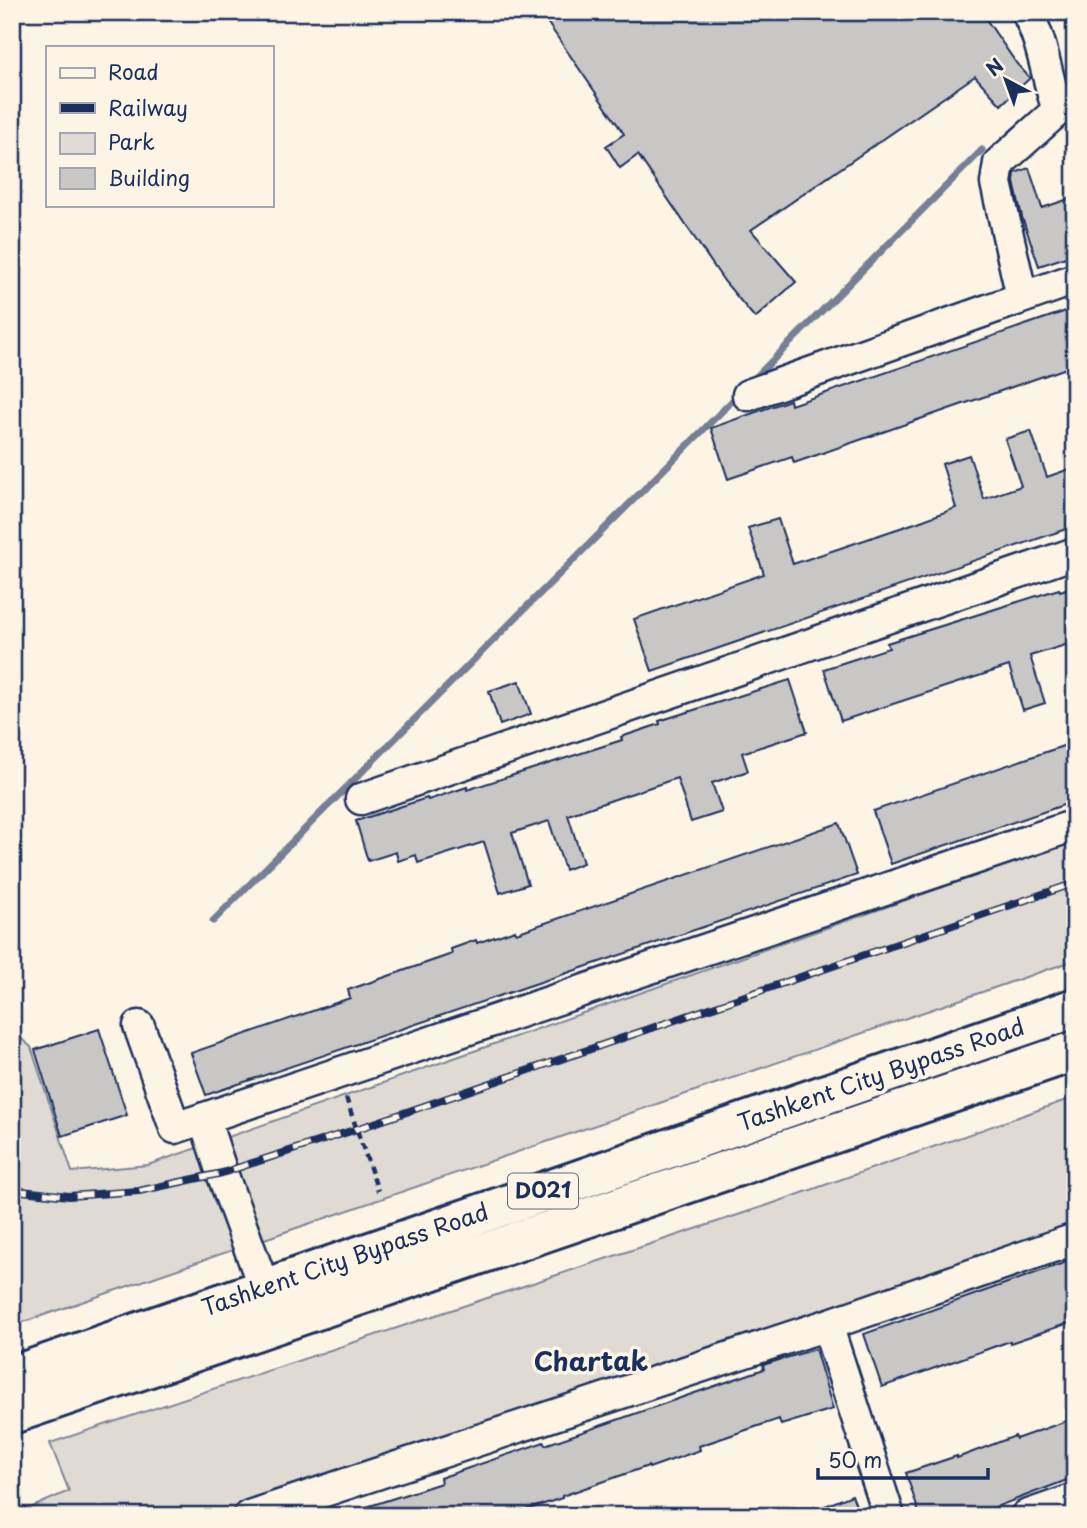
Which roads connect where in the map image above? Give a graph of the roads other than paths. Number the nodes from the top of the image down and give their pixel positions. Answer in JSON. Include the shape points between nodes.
{"nodes":[{"id":1,"x":1027,"y":12,"type":"edge"},
{"id":2,"x":1066,"y":102,"type":"edge"},
{"id":3,"x":1075,"y":279,"type":"edge"},
{"id":4,"x":1022,"y":298,"type":"junction"},
{"id":5,"x":748,"y":395,"type":"dead end"},
{"id":6,"x":1075,"y":553,"type":"edge"},
{"id":7,"x":360,"y":799,"type":"dead end"},
{"id":8,"x":1075,"y":825,"type":"edge"},
{"id":9,"x":1075,"y":1008,"type":"edge"},
{"id":10,"x":139,"y":1026,"type":"dead end"},
{"id":11,"x":1075,"y":1051,"type":"edge"},
{"id":12,"x":204,"y":1118,"type":"junction"},
{"id":13,"x":1075,"y":1239,"type":"edge"},
{"id":14,"x":264,"y":1288,"type":"junction"},
{"id":15,"x":827,"y":1325,"type":"junction"},
{"id":16,"x":12,"y":1376,"type":"edge"},
{"id":17,"x":12,"y":1414,"type":"edge"},
{"id":18,"x":1075,"y":1499,"type":"edge"},
{"id":19,"x":249,"y":1516,"type":"edge"},
{"id":20,"x":889,"y":1516,"type":"edge"},
{"id":21,"x":1026,"y":1516,"type":"edge"}],
"edges":[{"from":1,"to":2,"type":"street","via":[[1046,62],[1052,94]]},
{"from":2,"to":4,"type":"street","via":[[999,163],[996,183]]},
{"from":3,"to":4,"type":"street"},
{"from":4,"to":5,"type":"street"},
{"from":6,"to":7,"type":"street"},
{"from":8,"to":12,"type":"street"},
{"from":9,"to":14,"type":"highway","name":"Tashkent City Bypass Road","number":"D021"},
{"from":10,"to":12,"type":"street","via":[[175,1128]]},
{"from":11,"to":17,"type":"highway","name":"Tashkent City Bypass Road","number":"D021"},
{"from":12,"to":14,"type":"street"},
{"from":13,"to":15,"type":"street"},
{"from":14,"to":16,"type":"highway","name":"Tashkent City Bypass Road","number":"D021"},
{"from":15,"to":19,"type":"street"},
{"from":15,"to":20,"type":"street"},
{"from":18,"to":21,"type":"street"}]}
